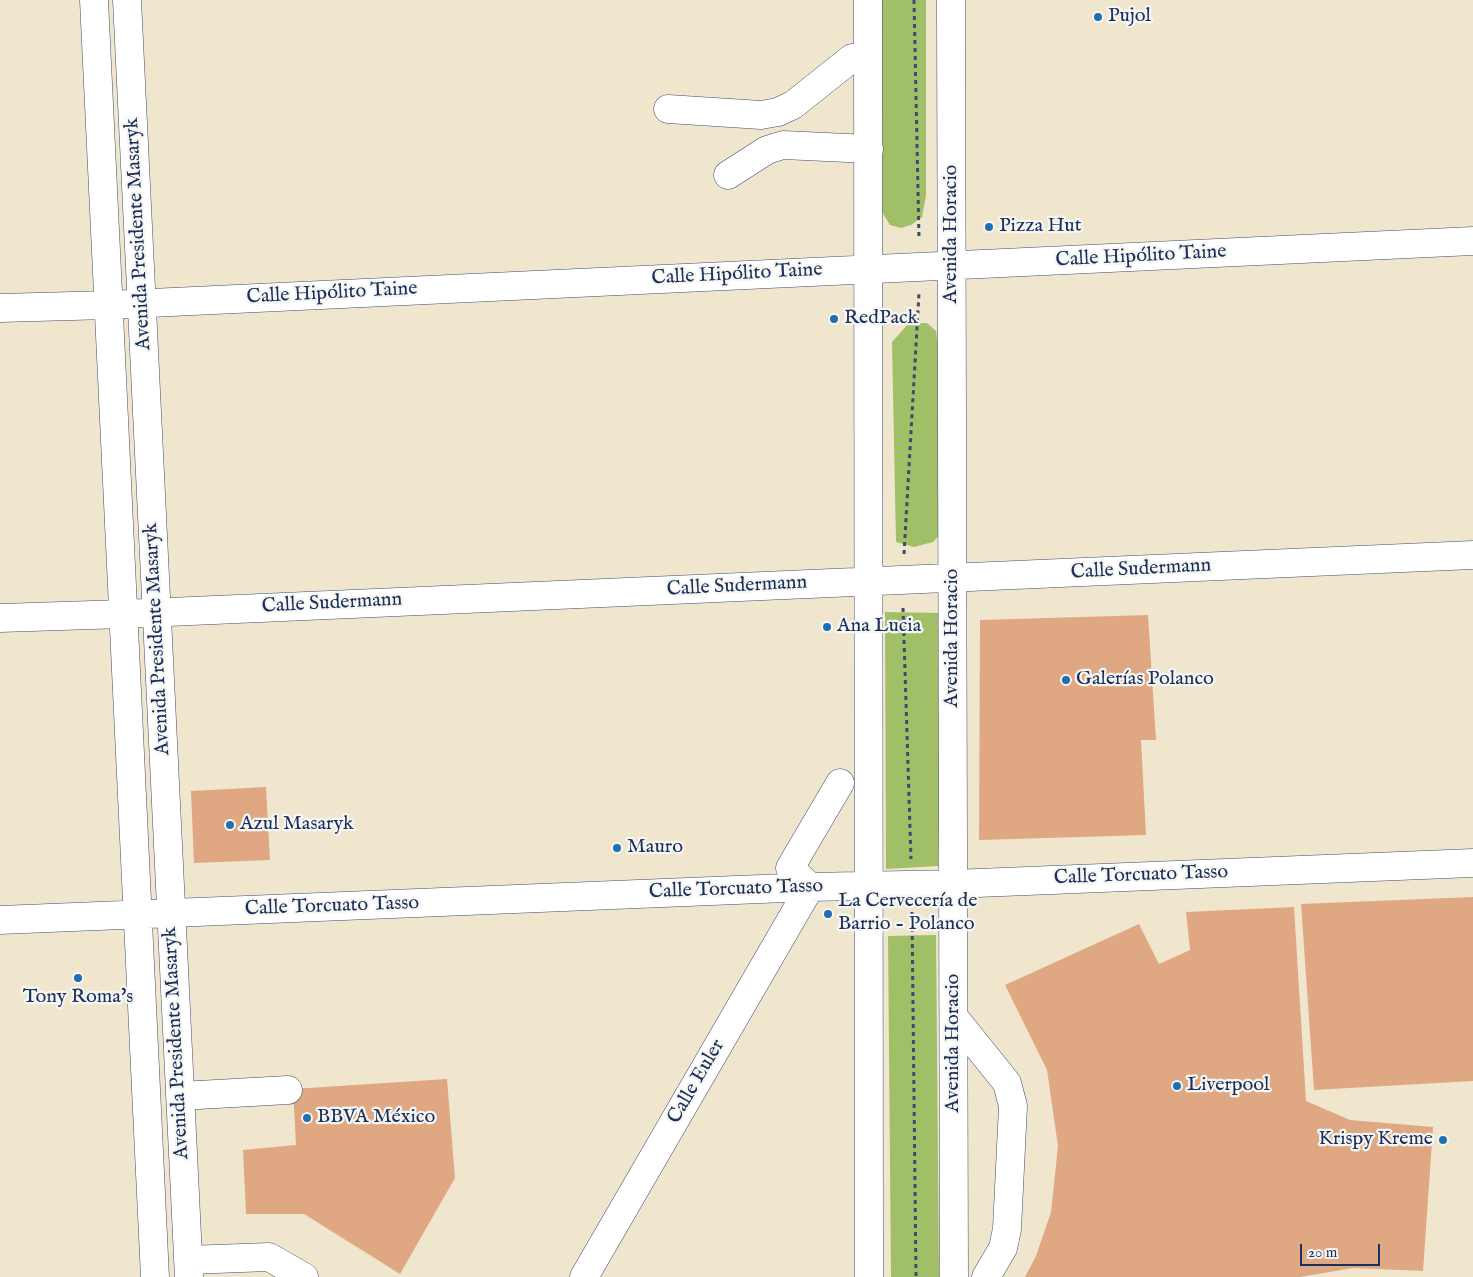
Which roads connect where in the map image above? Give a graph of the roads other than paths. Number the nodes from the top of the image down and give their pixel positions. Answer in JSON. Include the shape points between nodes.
{"nodes":[{"id":1,"x":94,"y":0,"type":"edge"},
{"id":2,"x":127,"y":0,"type":"edge"},
{"id":3,"x":868,"y":0,"type":"edge"},
{"id":4,"x":951,"y":0,"type":"edge"},
{"id":5,"x":868,"y":57,"type":"junction"},
{"id":6,"x":668,"y":109,"type":"dead end"},
{"id":7,"x":868,"y":149,"type":"junction"},
{"id":8,"x":728,"y":175,"type":"dead end"},
{"id":9,"x":1473,"y":241,"type":"edge"},
{"id":10,"x":952,"y":266,"type":"junction"},
{"id":11,"x":868,"y":269,"type":"junction"},
{"id":12,"x":142,"y":303,"type":"junction"},
{"id":13,"x":108,"y":305,"type":"junction"},
{"id":14,"x":0,"y":308,"type":"edge"},
{"id":15,"x":1473,"y":555,"type":"edge"},
{"id":16,"x":953,"y":578,"type":"junction"},
{"id":17,"x":869,"y":581,"type":"junction"},
{"id":18,"x":156,"y":612,"type":"junction"},
{"id":19,"x":123,"y":614,"type":"junction"},
{"id":20,"x":0,"y":618,"type":"edge"},
{"id":21,"x":840,"y":783,"type":"dead end"},
{"id":22,"x":1473,"y":863,"type":"edge"},
{"id":23,"x":953,"y":884,"type":"junction"},
{"id":24,"x":810,"y":887,"type":"junction"},
{"id":25,"x":868,"y":887,"type":"junction"},
{"id":26,"x":171,"y":914,"type":"junction"},
{"id":27,"x":138,"y":915,"type":"junction"},
{"id":28,"x":0,"y":920,"type":"edge"},
{"id":29,"x":954,"y":1017,"type":"junction"},
{"id":30,"x":288,"y":1090,"type":"dead end"},
{"id":31,"x":180,"y":1096,"type":"junction"},
{"id":32,"x":188,"y":1269,"type":"edge"},
{"id":33,"x":151,"y":1277,"type":"edge"},
{"id":34,"x":304,"y":1277,"type":"edge"},
{"id":35,"x":584,"y":1277,"type":"edge"},
{"id":36,"x":868,"y":1277,"type":"edge"},
{"id":37,"x":954,"y":1277,"type":"edge"},
{"id":38,"x":986,"y":1277,"type":"edge"}],
"edges":[{"from":1,"to":13,"type":"street","name":"Avenida Presidente Masaryk"},
{"from":2,"to":12,"type":"street","name":"Avenida Presidente Masaryk"},
{"from":3,"to":5,"type":"street"},
{"from":4,"to":10,"type":"street","name":"Avenida Horacio"},
{"from":5,"to":6,"type":"street","via":[[852,58],[793,105],[778,112],[761,115]]},
{"from":5,"to":7,"type":"street"},
{"from":7,"to":8,"type":"street","via":[[784,145],[768,150]]},
{"from":7,"to":11,"type":"street"},
{"from":9,"to":10,"type":"street","name":"Calle Hipólito Taine"},
{"from":10,"to":11,"type":"street","name":"Calle Hipólito Taine"},
{"from":10,"to":16,"type":"street","name":"Avenida Horacio"},
{"from":11,"to":12,"type":"street","name":"Calle Hipólito Taine"},
{"from":11,"to":17,"type":"street"},
{"from":12,"to":13,"type":"street","name":"Calle Hipólito Taine"},
{"from":12,"to":18,"type":"street","name":"Avenida Presidente Masaryk"},
{"from":13,"to":14,"type":"street","name":"Calle Hipólito Taine"},
{"from":13,"to":19,"type":"street","name":"Avenida Presidente Masaryk"},
{"from":15,"to":16,"type":"street","name":"Calle Sudermann"},
{"from":16,"to":17,"type":"street","name":"Calle Sudermann"},
{"from":16,"to":23,"type":"street","name":"Avenida Horacio"},
{"from":17,"to":18,"type":"street","name":"Calle Sudermann"},
{"from":17,"to":25,"type":"street"},
{"from":18,"to":19,"type":"street","name":"Calle Sudermann"},
{"from":18,"to":26,"type":"street","name":"Avenida Presidente Masaryk"},
{"from":19,"to":20,"type":"street","name":"Calle Sudermann"},
{"from":19,"to":27,"type":"street","name":"Avenida Presidente Masaryk"},
{"from":21,"to":24,"type":"street","via":[[790,868]]},
{"from":22,"to":23,"type":"street","name":"Calle Torcuato Tasso"},
{"from":23,"to":25,"type":"street","name":"Calle Torcuato Tasso"},
{"from":23,"to":29,"type":"street","name":"Avenida Horacio"},
{"from":24,"to":25,"type":"street","name":"Calle Torcuato Tasso"},
{"from":24,"to":26,"type":"street","name":"Calle Torcuato Tasso"},
{"from":24,"to":35,"type":"street","name":"Calle Euler"},
{"from":25,"to":36,"type":"street"},
{"from":26,"to":27,"type":"street","name":"Calle Torcuato Tasso"},
{"from":26,"to":31,"type":"street","name":"Avenida Presidente Masaryk"},
{"from":27,"to":28,"type":"street","name":"Calle Torcuato Tasso"},
{"from":27,"to":33,"type":"street","name":"Avenida Presidente Masaryk"},
{"from":29,"to":37,"type":"street","name":"Avenida Horacio"},
{"from":29,"to":38,"type":"street","via":[[1007,1083],[1013,1106],[1007,1229],[1003,1248]]},
{"from":30,"to":31,"type":"street"},
{"from":31,"to":32,"type":"street","name":"Avenida Presidente Masaryk"},
{"from":32,"to":34,"type":"street","via":[[269,1257]]}]}
